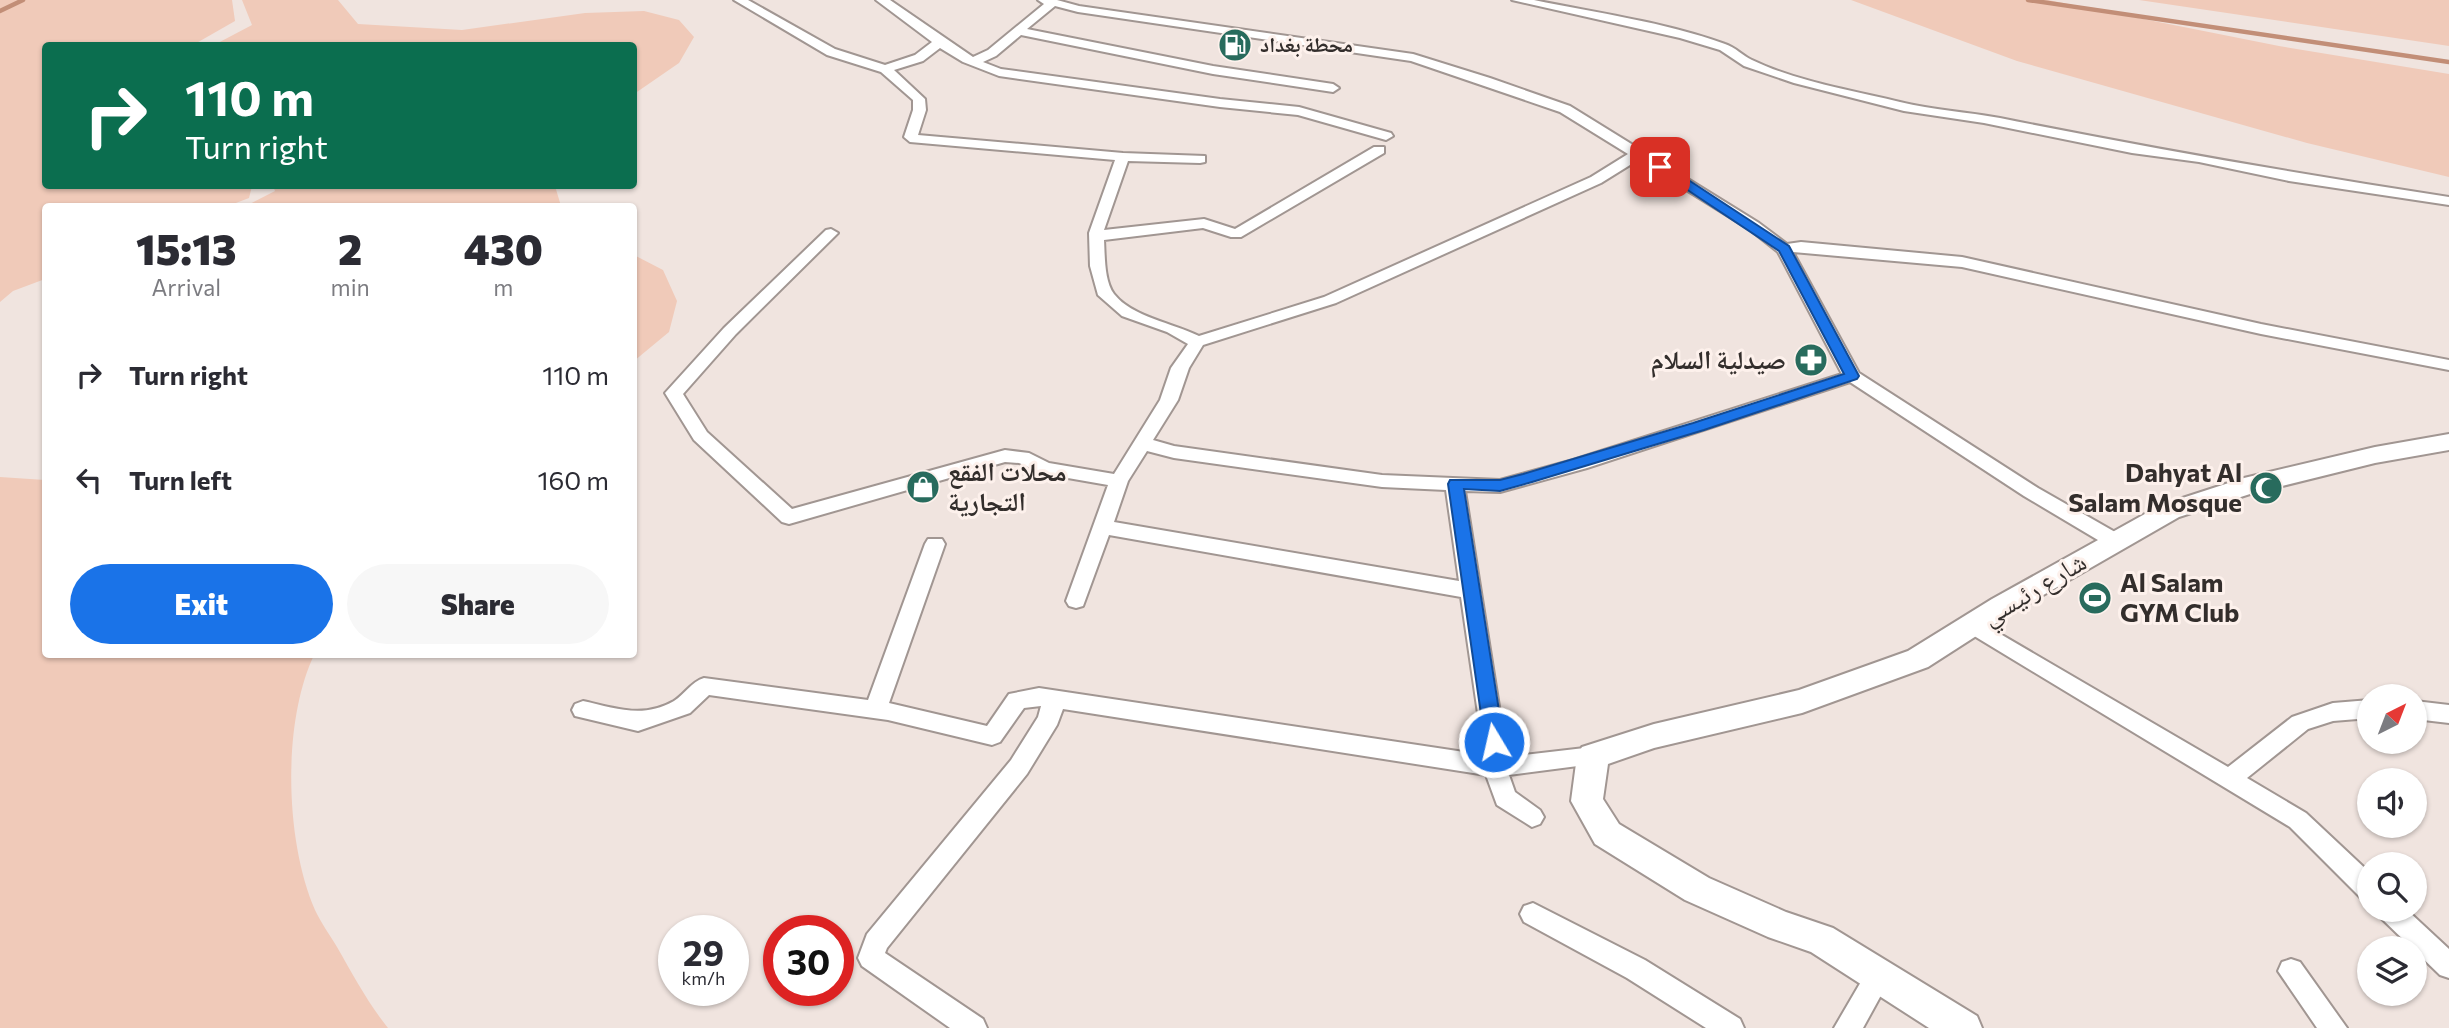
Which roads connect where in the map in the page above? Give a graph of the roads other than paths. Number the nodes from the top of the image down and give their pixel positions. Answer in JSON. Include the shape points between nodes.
{"nodes":[{"id":1,"x":740,"y":0,"type":"edge"},
{"id":2,"x":882,"y":0,"type":"edge"},
{"id":3,"x":1518,"y":0,"type":"edge"},
{"id":4,"x":1048,"y":2,"type":"edge"},
{"id":5,"x":1017,"y":31,"type":"junction"},
{"id":6,"x":940,"y":42,"type":"junction"},
{"id":7,"x":975,"y":61,"type":"junction"},
{"id":8,"x":885,"y":69,"type":"junction"},
{"id":9,"x":1334,"y":88,"type":"dead end"},
{"id":10,"x":1383,"y":143,"type":"joint"},
{"id":11,"x":1638,"y":154,"type":"junction"},
{"id":12,"x":1123,"y":158,"type":"junction"},
{"id":13,"x":1200,"y":159,"type":"dead end"},
{"id":14,"x":2449,"y":201,"type":"edge"},
{"id":15,"x":831,"y":233,"type":"dead end"},
{"id":16,"x":1096,"y":236,"type":"junction"},
{"id":17,"x":1784,"y":248,"type":"junction"},
{"id":18,"x":1197,"y":342,"type":"junction"},
{"id":19,"x":2449,"y":365,"type":"edge"},
{"id":20,"x":1852,"y":376,"type":"junction"},
{"id":21,"x":2449,"y":442,"type":"edge"},
{"id":22,"x":1141,"y":443,"type":"junction"},
{"id":23,"x":1119,"y":481,"type":"junction"},
{"id":24,"x":1455,"y":484,"type":"junction"},
{"id":25,"x":1102,"y":527,"type":"junction"},
{"id":26,"x":2115,"y":541,"type":"junction"},
{"id":27,"x":935,"y":544,"type":"dead end"},
{"id":28,"x":1472,"y":591,"type":"junction"},
{"id":29,"x":1076,"y":601,"type":"dead end"},
{"id":30,"x":1973,"y":626,"type":"junction"},
{"id":31,"x":1054,"y":699,"type":"junction"},
{"id":32,"x":876,"y":709,"type":"junction"},
{"id":33,"x":583,"y":710,"type":"dead end"},
{"id":34,"x":2357,"y":710,"type":"edge"},
{"id":35,"x":2427,"y":711,"type":"edge"},
{"id":36,"x":2449,"y":714,"type":"edge"},
{"id":37,"x":1607,"y":751,"type":"junction"},
{"id":38,"x":1498,"y":767,"type":"junction"},
{"id":39,"x":2228,"y":780,"type":"junction"},
{"id":40,"x":1532,"y":817,"type":"dead end"},
{"id":41,"x":2357,"y":877,"type":"edge"},
{"id":42,"x":1532,"y":914,"type":"dead end"},
{"id":43,"x":2403,"y":922,"type":"edge"},
{"id":44,"x":2449,"y":966,"type":"edge"},
{"id":45,"x":2291,"y":971,"type":"dead end"},
{"id":46,"x":1878,"y":977,"type":"junction"},
{"id":47,"x":974,"y":1028,"type":"edge"},
{"id":48,"x":1730,"y":1028,"type":"edge"},
{"id":49,"x":1848,"y":1028,"type":"edge"},
{"id":50,"x":1964,"y":1028,"type":"edge"},
{"id":51,"x":2333,"y":1028,"type":"edge"}],
"edges":[{"from":1,"to":8,"type":"street","via":[[831,52]]},
{"from":2,"to":6,"type":"street"},
{"from":3,"to":14,"type":"street","via":[[1682,35],[1724,47],[1748,63],[1798,80],[1904,107],[2289,177]]},
{"from":4,"to":5,"type":"street"},
{"from":4,"to":11,"type":"street","via":[[1413,58],[1566,109]]},
{"from":5,"to":7,"type":"street"},
{"from":5,"to":9,"type":"street","via":[[1213,70]]},
{"from":6,"to":7,"type":"street"},
{"from":6,"to":8,"type":"street","via":[[919,58]]},
{"from":7,"to":10,"type":"street","via":[[999,72],[1299,111]]},
{"from":8,"to":12,"type":"street","via":[[919,99],[921,115],[910,133],[915,139]]},
{"from":10,"to":16,"type":"street","via":[[1236,234],[1203,223]]},
{"from":11,"to":17,"type":"street"},
{"from":11,"to":18,"type":"street","via":[[1596,180],[1330,300]]},
{"from":12,"to":13,"type":"street"},
{"from":12,"to":16,"type":"street"},
{"from":15,"to":23,"type":"street","via":[[674,393],[700,436],[789,517],[1005,456]]},
{"from":16,"to":18,"type":"street","via":[[1106,295],[1128,313],[1173,328]]},
{"from":17,"to":19,"type":"street","via":[[1962,262],[2261,329]]},
{"from":17,"to":20,"type":"street"},
{"from":18,"to":22,"type":"street","via":[[1180,368],[1169,400]]},
{"from":20,"to":24,"type":"street","via":[[1500,486]]},
{"from":20,"to":26,"type":"street"},
{"from":21,"to":26,"type":"street","name":"شارع رئيسي","via":[[2244,486],[2170,511]]},
{"from":22,"to":23,"type":"street"},
{"from":22,"to":24,"type":"street","via":[[1174,452],[1382,481]]},
{"from":23,"to":25,"type":"street"},
{"from":24,"to":28,"type":"street"},
{"from":25,"to":28,"type":"street"},
{"from":25,"to":29,"type":"street"},
{"from":26,"to":30,"type":"street","name":"شارع رئيسي"},
{"from":27,"to":32,"type":"street"},
{"from":28,"to":38,"type":"street"},
{"from":30,"to":37,"type":"street","name":"شارع رئيسي","via":[[1917,659],[1863,681],[1767,711]]},
{"from":30,"to":39,"type":"street"},
{"from":31,"to":32,"type":"street","via":[[1017,700],[992,736]]},
{"from":31,"to":38,"type":"street"},
{"from":31,"to":47,"type":"street","via":[[1049,719],[1019,767],[876,942],[871,958]]},
{"from":32,"to":33,"type":"street","via":[[704,686],[682,708],[638,722]]},
{"from":34,"to":39,"type":"street","via":[[2300,723]]},
{"from":35,"to":36,"type":"street"},
{"from":37,"to":38,"type":"street"},
{"from":37,"to":46,"type":"street","via":[[1587,800],[1607,834],[1697,889],[1821,939]]},
{"from":38,"to":40,"type":"street","via":[[1505,797]]},
{"from":39,"to":41,"type":"street","via":[[2298,820]]},
{"from":42,"to":48,"type":"street","via":[[1636,969]]},
{"from":43,"to":44,"type":"street"},
{"from":45,"to":51,"type":"street"},
{"from":46,"to":49,"type":"street"},
{"from":46,"to":50,"type":"street"}]}
